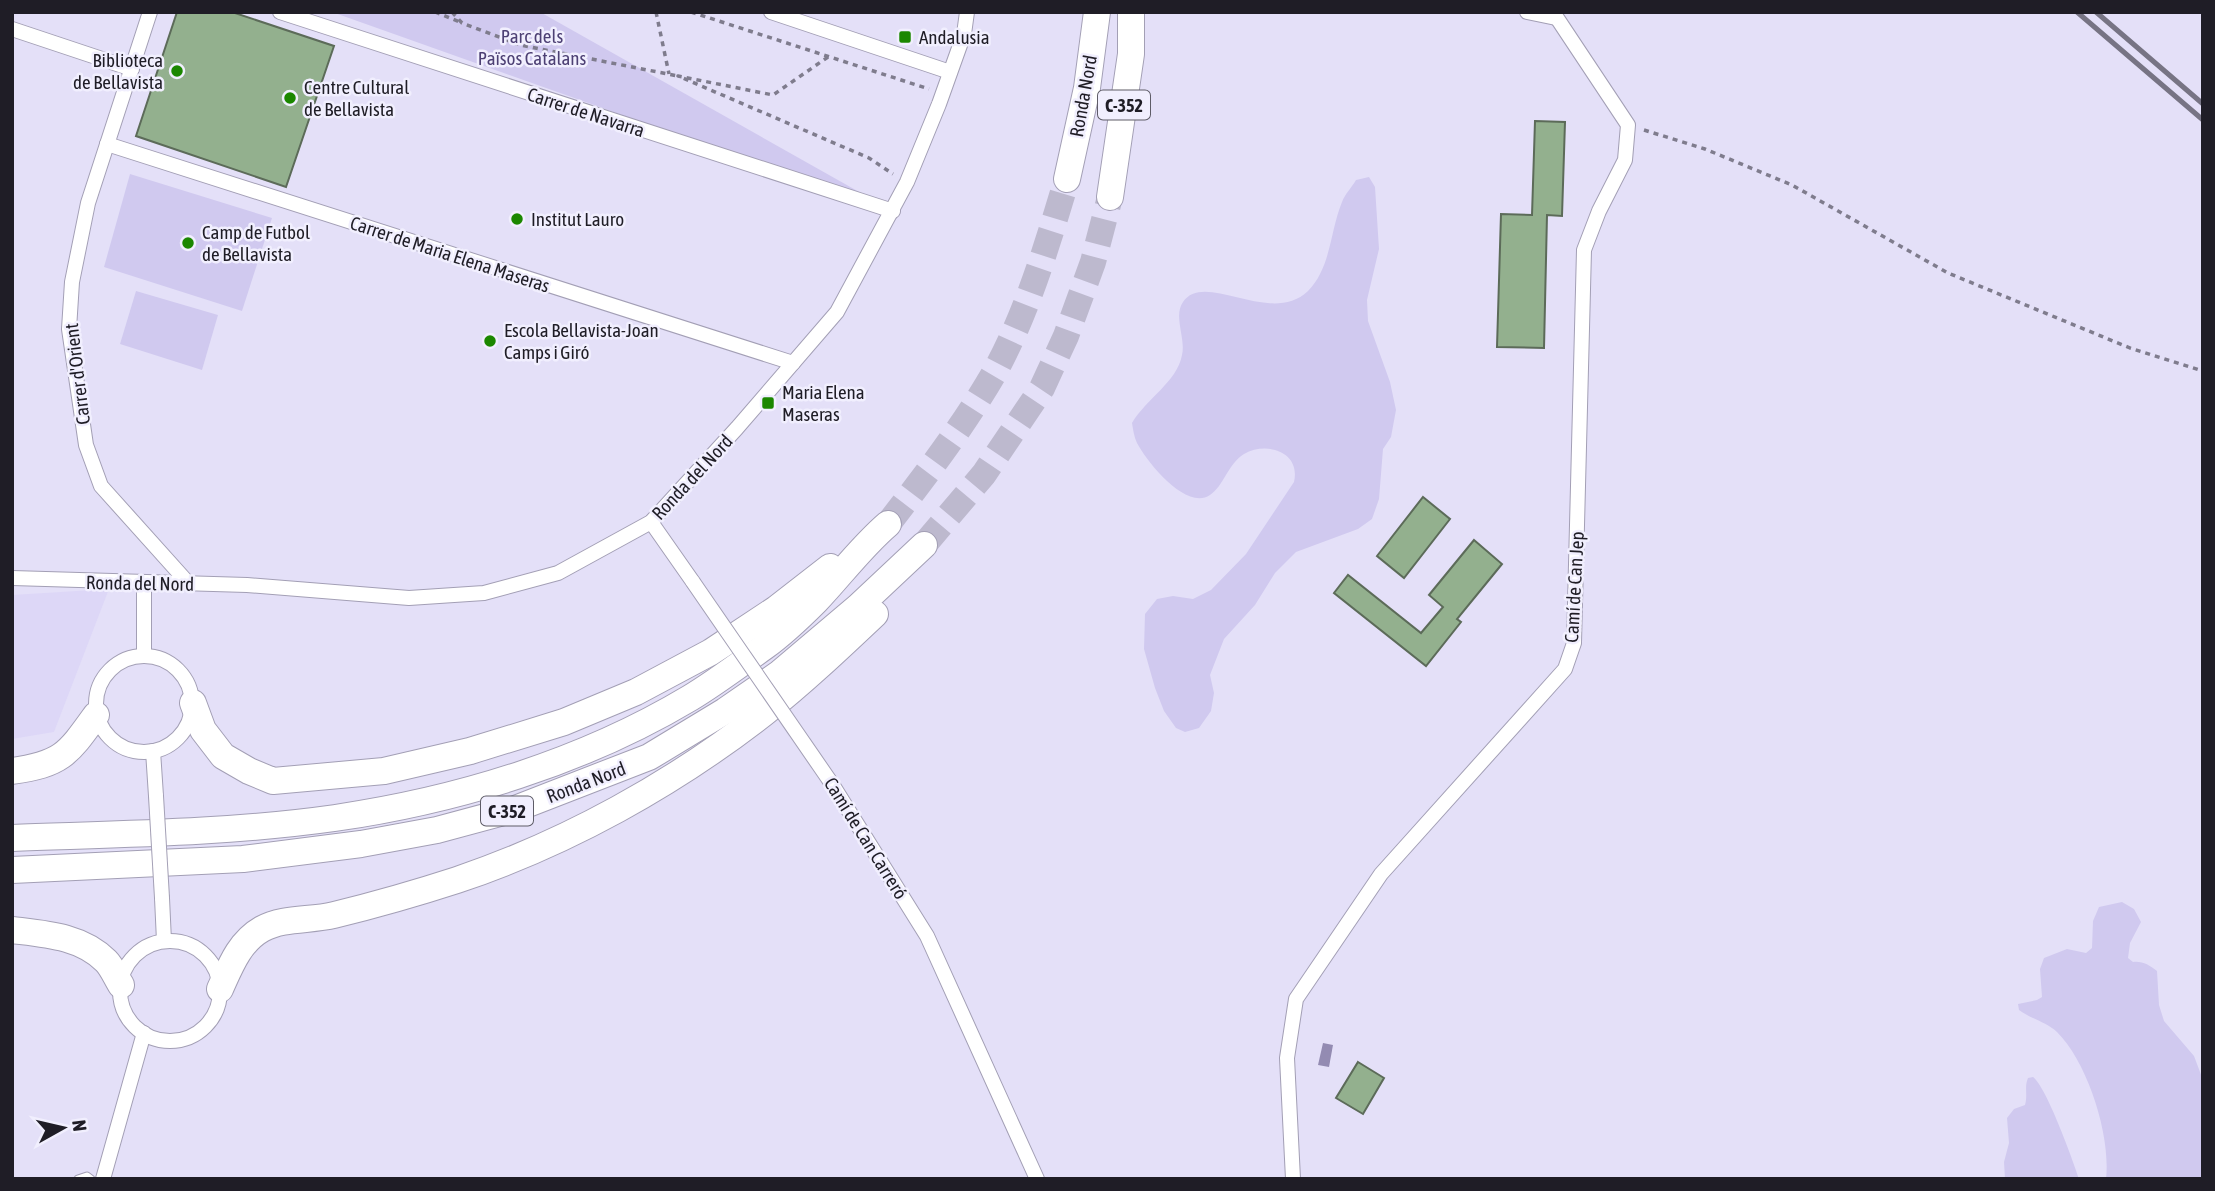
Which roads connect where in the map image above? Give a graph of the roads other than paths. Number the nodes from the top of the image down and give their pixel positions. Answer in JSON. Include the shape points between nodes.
{"nodes":[{"id":1,"x":150,"y":12,"type":"edge"},
{"id":2,"x":280,"y":12,"type":"edge"},
{"id":3,"x":771,"y":12,"type":"edge"},
{"id":4,"x":967,"y":12,"type":"edge"},
{"id":5,"x":1097,"y":12,"type":"edge"},
{"id":6,"x":1131,"y":12,"type":"edge"},
{"id":7,"x":1527,"y":12,"type":"edge"},
{"id":8,"x":1555,"y":15,"type":"edge"},
{"id":9,"x":12,"y":29,"type":"edge"},
{"id":10,"x":132,"y":69,"type":"junction"},
{"id":11,"x":950,"y":72,"type":"junction"},
{"id":12,"x":107,"y":144,"type":"junction"},
{"id":13,"x":1067,"y":179,"type":"tunnel mouth"},
{"id":14,"x":1110,"y":197,"type":"tunnel mouth"},
{"id":15,"x":892,"y":211,"type":"junction"},
{"id":16,"x":793,"y":363,"type":"junction"},
{"id":17,"x":651,"y":522,"type":"junction"},
{"id":18,"x":12,"y":578,"type":"edge"},
{"id":19,"x":144,"y":583,"type":"junction"},
{"id":20,"x":189,"y":584,"type":"junction"},
{"id":21,"x":144,"y":656,"type":"junction"},
{"id":22,"x":193,"y":703,"type":"junction"},
{"id":23,"x":96,"y":715,"type":"junction"},
{"id":24,"x":153,"y":751,"type":"junction"},
{"id":25,"x":12,"y":771,"type":"edge"},
{"id":26,"x":12,"y":838,"type":"edge"},
{"id":27,"x":12,"y":870,"type":"edge"},
{"id":28,"x":12,"y":930,"type":"edge"},
{"id":29,"x":164,"y":941,"type":"junction"},
{"id":30,"x":121,"y":985,"type":"junction"},
{"id":31,"x":220,"y":989,"type":"junction"},
{"id":32,"x":144,"y":1032,"type":"junction"},
{"id":33,"x":78,"y":1179,"type":"edge"},
{"id":34,"x":90,"y":1179,"type":"edge"},
{"id":35,"x":103,"y":1179,"type":"edge"},
{"id":36,"x":1037,"y":1179,"type":"edge"},
{"id":37,"x":1293,"y":1179,"type":"edge"}],
"edges":[{"from":1,"to":10,"type":"street","name":"Carrer d'Orient"},
{"from":2,"to":15,"type":"street","name":"Carrer de Navarra"},
{"from":3,"to":11,"type":"street"},
{"from":4,"to":11,"type":"street","name":"Ronda del Nord"},
{"from":5,"to":13,"type":"highway","name":"Ronda Nord","number":"C-352","via":[[1087,89]]},
{"from":6,"to":14,"type":"highway","number":"C-352","via":[[1131,54]]},
{"from":7,"to":8,"type":"street"},
{"from":8,"to":37,"type":"street","name":"Camí de Can Jep","via":[[1628,125],[1625,160],[1584,250],[1574,643],[1565,669],[1381,874],[1296,999],[1287,1058]]},
{"from":9,"to":10,"type":"street"},
{"from":10,"to":12,"type":"street","name":"Carrer d'Orient"},
{"from":11,"to":15,"type":"street","name":"Ronda del Nord"},
{"from":12,"to":16,"type":"street","name":"Carrer de Maria Elena Maseras"},
{"from":12,"to":20,"type":"street","name":"Carrer d'Orient","via":[[88,203],[72,282],[69,329],[86,445],[101,486]]},
{"from":15,"to":16,"type":"street","name":"Ronda del Nord","via":[[837,312]]},
{"from":16,"to":17,"type":"street","name":"Ronda del Nord"},
{"from":17,"to":20,"type":"street","name":"Ronda del Nord","via":[[558,573],[484,593],[409,598]]},
{"from":17,"to":36,"type":"street","name":"Camí de Can Carreró","bridge":true,"via":[[832,784],[927,936]]},
{"from":18,"to":19,"type":"street","name":"Ronda del Nord"},
{"from":19,"to":20,"type":"street","name":"Ronda del Nord"},
{"from":19,"to":21,"type":"street"},
{"from":21,"to":22,"type":"street","via":[[169,662],[182,673]]},
{"from":21,"to":23,"type":"street","via":[[123,660],[109,670],[100,684]]},
{"from":22,"to":24,"type":"street","via":[[182,735],[164,749]]},
{"from":22,"to":26,"type":"highway","name":"Ronda Nord","number":"C-352","via":[[203,730],[223,757],[273,780],[384,771],[470,751],[564,722],[711,652],[881,530],[804,612],[691,698],[633,729],[499,782],[334,818],[254,827]]},
{"from":23,"to":24,"type":"street","via":[[115,743],[130,751]]},
{"from":23,"to":25,"type":"highway","via":[[64,756],[46,765]]},
{"from":24,"to":29,"type":"street","bridge":true},
{"from":27,"to":31,"type":"highway","name":"Ronda Nord","number":"C-352","via":[[269,856],[437,830],[514,809],[649,757],[725,711],[780,673],[924,545],[899,592],[824,662],[746,726],[632,802],[544,846],[458,880],[332,916],[284,921],[262,929],[247,941]]},
{"from":28,"to":30,"type":"highway","via":[[59,936],[89,948],[107,962]]},
{"from":29,"to":30,"type":"street","via":[[134,956]]},
{"from":29,"to":31,"type":"street","via":[[195,947],[217,974]]},
{"from":30,"to":32,"type":"street","via":[[128,1017]]},
{"from":31,"to":32,"type":"street","via":[[209,1023],[191,1037],[173,1041]]},
{"from":32,"to":35,"type":"street"},
{"from":33,"to":34,"type":"lane"}]}
